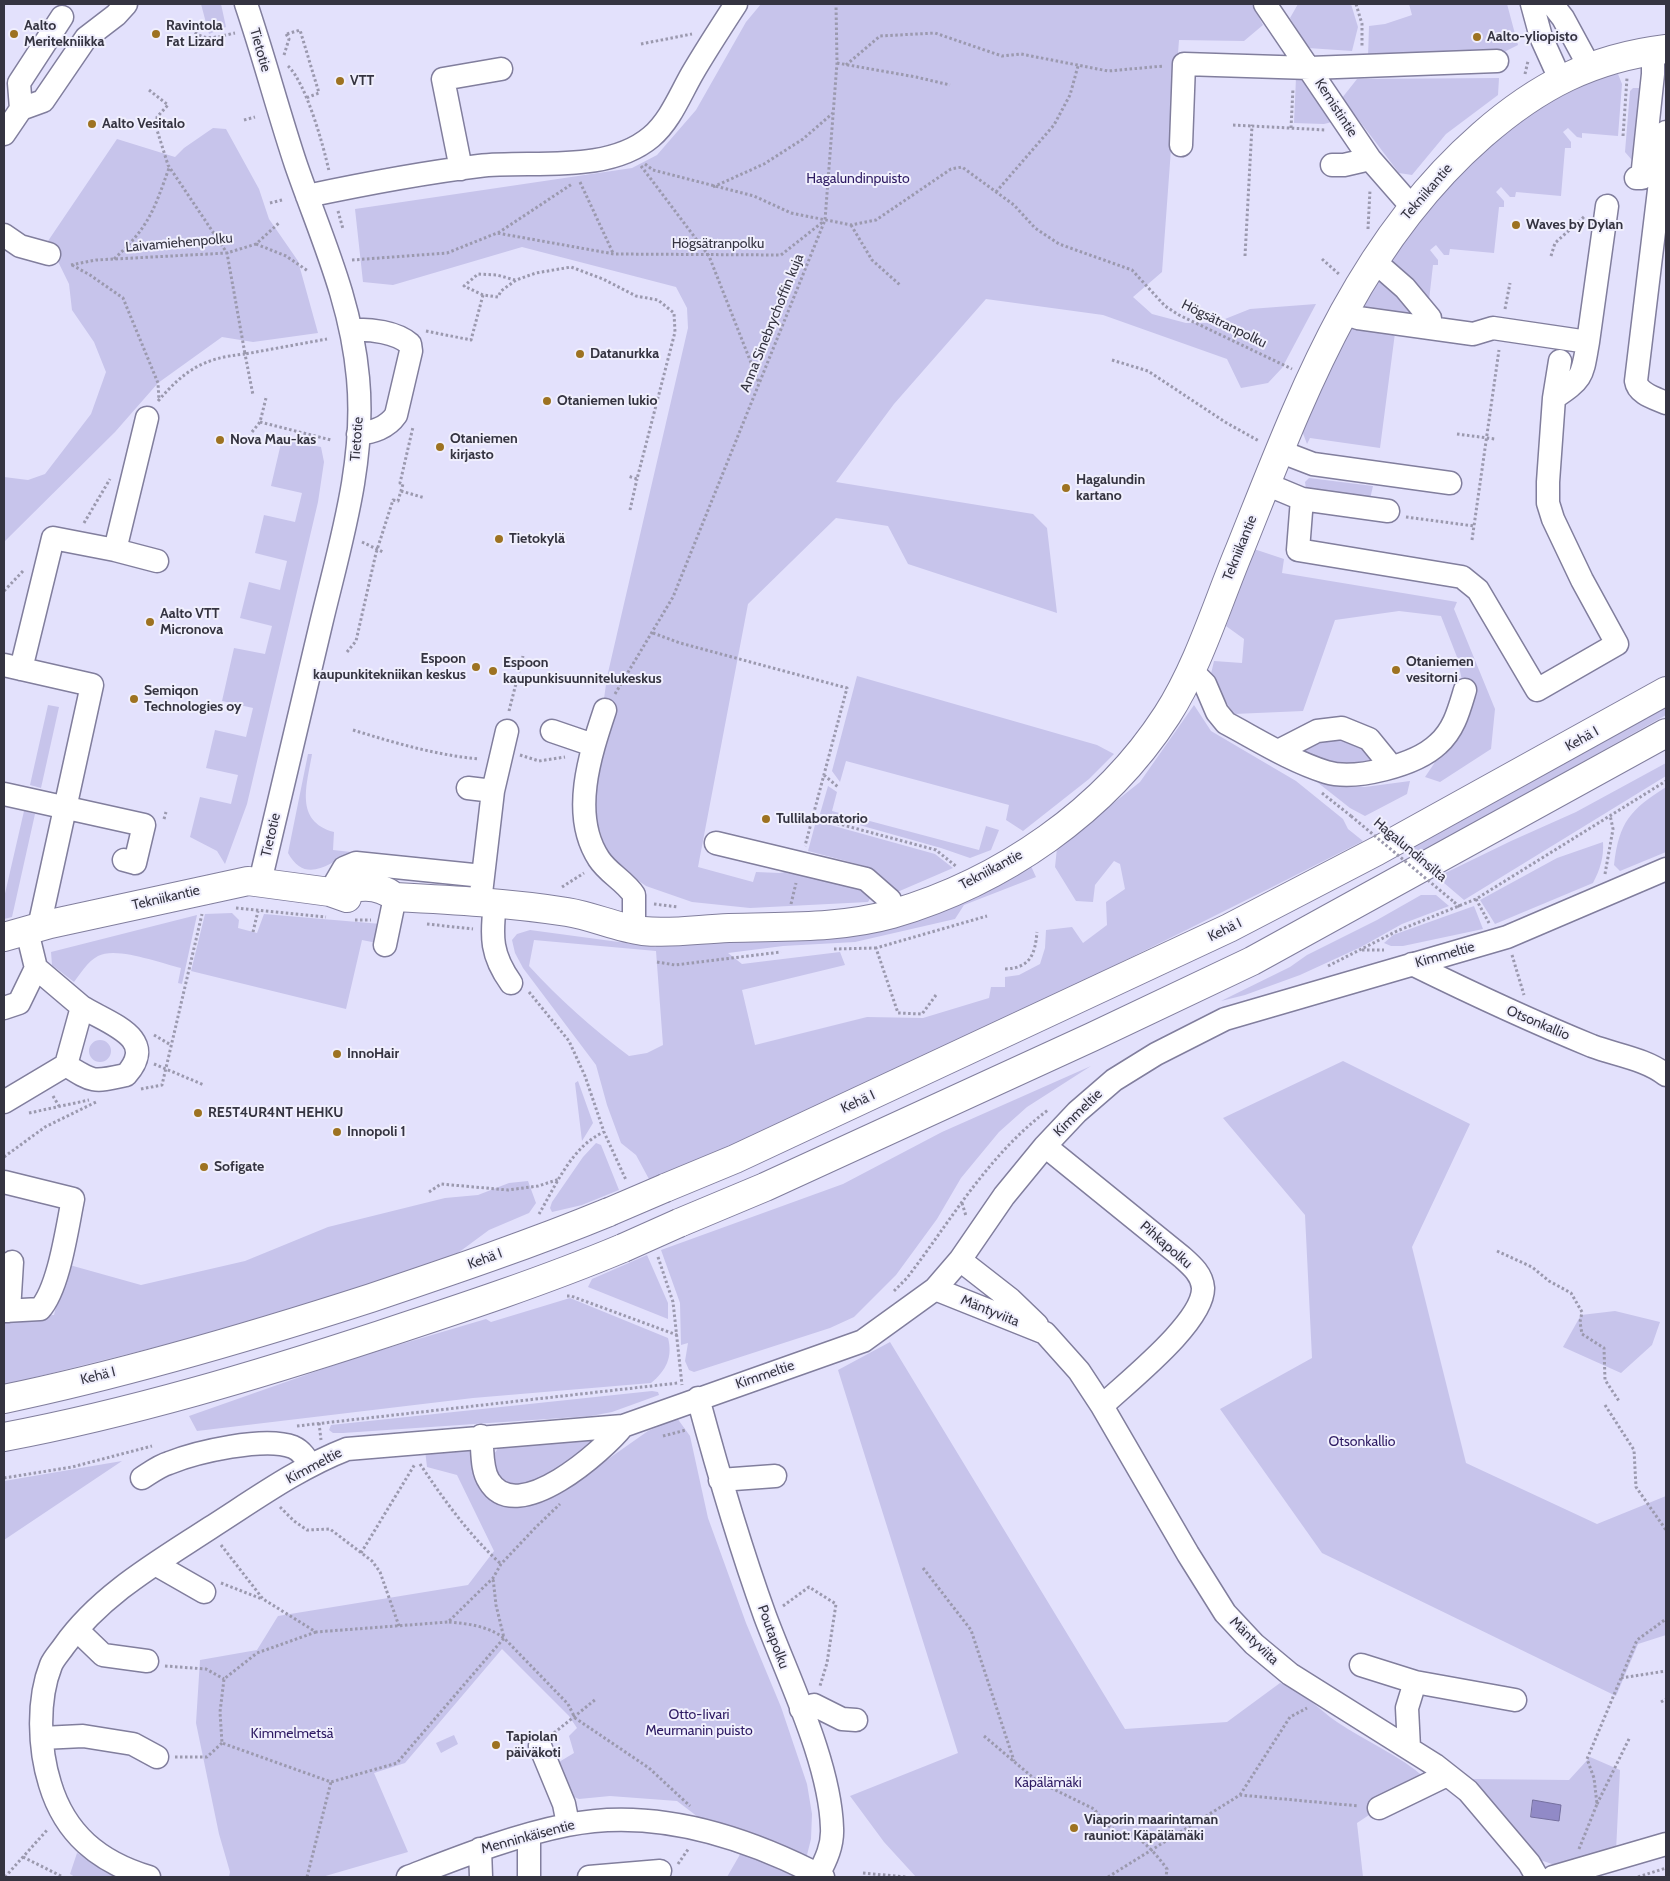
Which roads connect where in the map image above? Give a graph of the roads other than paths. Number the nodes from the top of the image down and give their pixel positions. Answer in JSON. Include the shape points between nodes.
{"nodes":[{"id":1,"x":126,"y":4,"type":"edge"},
{"id":2,"x":246,"y":4,"type":"edge"},
{"id":3,"x":714,"y":4,"type":"edge"},
{"id":4,"x":736,"y":4,"type":"edge"},
{"id":5,"x":1532,"y":4,"type":"edge"},
{"id":6,"x":1552,"y":4,"type":"edge"},
{"id":7,"x":1272,"y":8,"type":"edge"},
{"id":8,"x":62,"y":16,"type":"dead end"},
{"id":9,"x":720,"y":28,"type":"junction"},
{"id":10,"x":1660,"y":50,"type":"edge"},
{"id":11,"x":1497,"y":61,"type":"dead end"},
{"id":12,"x":1589,"y":66,"type":"junction"},
{"id":13,"x":1302,"y":68,"type":"junction"},
{"id":14,"x":501,"y":70,"type":"dead end"},
{"id":15,"x":1560,"y":78,"type":"junction"},
{"id":16,"x":21,"y":109,"type":"junction"},
{"id":17,"x":1666,"y":132,"type":"edge"},
{"id":18,"x":4,"y":134,"type":"edge"},
{"id":19,"x":1182,"y":145,"type":"dead end"},
{"id":20,"x":1370,"y":159,"type":"junction"},
{"id":21,"x":1332,"y":165,"type":"dead end"},
{"id":22,"x":461,"y":169,"type":"junction"},
{"id":23,"x":1636,"y":178,"type":"dead end"},
{"id":24,"x":307,"y":196,"type":"junction"},
{"id":25,"x":1607,"y":206,"type":"dead end"},
{"id":26,"x":1412,"y":207,"type":"junction"},
{"id":27,"x":4,"y":235,"type":"edge"},
{"id":28,"x":1370,"y":248,"type":"junction"},
{"id":29,"x":49,"y":254,"type":"dead end"},
{"id":30,"x":1343,"y":314,"type":"junction"},
{"id":31,"x":1430,"y":318,"type":"dead end"},
{"id":32,"x":352,"y":330,"type":"junction"},
{"id":33,"x":1588,"y":342,"type":"junction"},
{"id":34,"x":1560,"y":361,"type":"dead end"},
{"id":35,"x":1554,"y":398,"type":"junction"},
{"id":36,"x":1666,"y":403,"type":"edge"},
{"id":37,"x":153,"y":410,"type":"road end"},
{"id":38,"x":358,"y":434,"type":"junction"},
{"id":39,"x":1279,"y":451,"type":"junction"},
{"id":40,"x":1450,"y":483,"type":"dead end"},
{"id":41,"x":1266,"y":484,"type":"junction"},
{"id":42,"x":1302,"y":499,"type":"junction"},
{"id":43,"x":1393,"y":513,"type":"road end"},
{"id":44,"x":115,"y":550,"type":"junction"},
{"id":45,"x":157,"y":561,"type":"dead end"},
{"id":46,"x":12,"y":667,"type":"edge"},
{"id":47,"x":1191,"y":670,"type":"junction"},
{"id":48,"x":1465,"y":690,"type":"dead end"},
{"id":49,"x":1666,"y":691,"type":"edge"},
{"id":50,"x":605,"y":710,"type":"road end"},
{"id":51,"x":552,"y":731,"type":"dead end"},
{"id":52,"x":1666,"y":733,"type":"edge"},
{"id":53,"x":593,"y":746,"type":"junction"},
{"id":54,"x":503,"y":747,"type":"road end"},
{"id":55,"x":1278,"y":751,"type":"junction"},
{"id":56,"x":1391,"y":766,"type":"junction"},
{"id":57,"x":468,"y":788,"type":"dead end"},
{"id":58,"x":493,"y":792,"type":"junction"},
{"id":59,"x":4,"y":794,"type":"edge"},
{"id":60,"x":65,"y":807,"type":"junction"},
{"id":61,"x":716,"y":842,"type":"dead end"},
{"id":62,"x":124,"y":860,"type":"dead end"},
{"id":63,"x":1666,"y":869,"type":"edge"},
{"id":64,"x":260,"y":882,"type":"junction"},
{"id":65,"x":486,"y":894,"type":"junction"},
{"id":66,"x":329,"y":904,"type":"junction"},
{"id":67,"x":393,"y":908,"type":"junction"},
{"id":68,"x":634,"y":914,"type":"junction"},
{"id":69,"x":894,"y":914,"type":"junction"},
{"id":70,"x":23,"y":932,"type":"edge"},
{"id":71,"x":385,"y":945,"type":"dead end"},
{"id":72,"x":1412,"y":964,"type":"junction"},
{"id":73,"x":36,"y":968,"type":"junction"},
{"id":74,"x":519,"y":986,"type":"road end"},
{"id":75,"x":82,"y":1007,"type":"junction"},
{"id":76,"x":4,"y":1008,"type":"edge"},
{"id":77,"x":66,"y":1065,"type":"junction"},
{"id":78,"x":1666,"y":1075,"type":"edge"},
{"id":79,"x":4,"y":1102,"type":"edge"},
{"id":80,"x":1045,"y":1146,"type":"junction"},
{"id":81,"x":4,"y":1182,"type":"edge"},
{"id":82,"x":960,"y":1260,"type":"junction"},
{"id":83,"x":12,"y":1262,"type":"dead end"},
{"id":84,"x":936,"y":1289,"type":"junction"},
{"id":85,"x":6,"y":1311,"type":"edge"},
{"id":86,"x":1045,"y":1333,"type":"junction"},
{"id":87,"x":689,"y":1391,"type":"junction"},
{"id":88,"x":4,"y":1399,"type":"edge"},
{"id":89,"x":1102,"y":1406,"type":"junction"},
{"id":90,"x":623,"y":1426,"type":"junction"},
{"id":91,"x":481,"y":1436,"type":"junction"},
{"id":92,"x":4,"y":1437,"type":"edge"},
{"id":93,"x":310,"y":1466,"type":"junction"},
{"id":94,"x":775,"y":1476,"type":"dead end"},
{"id":95,"x":142,"y":1478,"type":"dead end"},
{"id":96,"x":720,"y":1480,"type":"junction"},
{"id":97,"x":156,"y":1564,"type":"junction"},
{"id":98,"x":204,"y":1592,"type":"road end"},
{"id":99,"x":77,"y":1630,"type":"junction"},
{"id":100,"x":147,"y":1661,"type":"road end"},
{"id":101,"x":1361,"y":1665,"type":"dead end"},
{"id":102,"x":1415,"y":1682,"type":"junction"},
{"id":103,"x":1515,"y":1700,"type":"dead end"},
{"id":104,"x":807,"y":1707,"type":"junction"},
{"id":105,"x":42,"y":1738,"type":"junction"},
{"id":106,"x":540,"y":1746,"type":"road end"},
{"id":107,"x":1409,"y":1748,"type":"junction"},
{"id":108,"x":816,"y":1750,"type":"junction"},
{"id":109,"x":157,"y":1757,"type":"road end"},
{"id":110,"x":1447,"y":1775,"type":"junction"},
{"id":111,"x":1379,"y":1808,"type":"road end"},
{"id":112,"x":568,"y":1824,"type":"junction"},
{"id":113,"x":529,"y":1835,"type":"junction"},
{"id":114,"x":1666,"y":1844,"type":"edge"},
{"id":115,"x":480,"y":1849,"type":"junction"},
{"id":116,"x":660,"y":1871,"type":"road end"},
{"id":117,"x":1562,"y":1875,"type":"edge"},
{"id":118,"x":821,"y":1876,"type":"edge"},
{"id":119,"x":149,"y":1877,"type":"edge"},
{"id":120,"x":408,"y":1877,"type":"edge"},
{"id":121,"x":481,"y":1877,"type":"edge"},
{"id":122,"x":530,"y":1877,"type":"edge"},
{"id":123,"x":589,"y":1877,"type":"edge"},
{"id":124,"x":1537,"y":1877,"type":"edge"}],
"edges":[{"from":1,"to":16,"type":"street","via":[[86,38],[43,101]]},
{"from":2,"to":24,"type":"street","name":"Tietotie"},
{"from":3,"to":9,"type":"street"},
{"from":4,"to":9,"type":"street"},
{"from":5,"to":15,"type":"street","via":[[1541,37]]},
{"from":6,"to":12,"type":"street"},
{"from":7,"to":13,"type":"street","name":"Kemistintie"},
{"from":8,"to":16,"type":"street","via":[[19,83]]},
{"from":9,"to":22,"type":"street","via":[[672,111],[652,136],[630,152],[595,161]]},
{"from":10,"to":12,"type":"main road","name":"Tekniikantie","via":[[1622,56]]},
{"from":10,"to":23,"type":"street","via":[[1653,74],[1642,178]]},
{"from":11,"to":13,"type":"street"},
{"from":12,"to":15,"type":"main road","name":"Tekniikantie"},
{"from":13,"to":19,"type":"street","via":[[1184,64]]},
{"from":13,"to":20,"type":"street","name":"Kemistintie"},
{"from":14,"to":22,"type":"street","via":[[443,79]]},
{"from":15,"to":26,"type":"main road","name":"Tekniikantie","via":[[1521,104],[1461,153]]},
{"from":16,"to":18,"type":"street"},
{"from":17,"to":36,"type":"street","via":[[1636,381],[1641,391]]},
{"from":20,"to":21,"type":"street"},
{"from":20,"to":26,"type":"street","name":"Kemistintie"},
{"from":22,"to":24,"type":"street"},
{"from":24,"to":32,"type":"street","name":"Tietotie","via":[[338,279]]},
{"from":25,"to":33,"type":"street"},
{"from":26,"to":28,"type":"main road","name":"Tekniikantie"},
{"from":27,"to":29,"type":"street","via":[[20,246]]},
{"from":28,"to":30,"type":"main road","name":"Tekniikantie"},
{"from":28,"to":31,"type":"street"},
{"from":30,"to":33,"type":"street","via":[[1473,334],[1492,328]]},
{"from":30,"to":39,"type":"main road","name":"Tekniikantie"},
{"from":32,"to":38,"type":"street","name":"Tietotie","via":[[358,380]]},
{"from":32,"to":38,"type":"street","via":[[373,330],[405,340],[411,351],[396,415],[392,421],[372,432]]},
{"from":33,"to":35,"type":"street","via":[[1580,379]]},
{"from":34,"to":35,"type":"street"},
{"from":35,"to":42,"type":"street","via":[[1548,503],[1582,580],[1617,644],[1537,690],[1478,590],[1462,577],[1298,550]]},
{"from":37,"to":44,"type":"street"},
{"from":38,"to":64,"type":"street","name":"Tietotie","via":[[343,538]]},
{"from":39,"to":40,"type":"street","via":[[1313,464]]},
{"from":39,"to":41,"type":"main road","name":"Tekniikantie"},
{"from":41,"to":42,"type":"street"},
{"from":41,"to":47,"type":"main road","name":"Tekniikantie"},
{"from":42,"to":43,"type":"street"},
{"from":44,"to":45,"type":"street"},
{"from":44,"to":46,"type":"street","via":[[53,538]]},
{"from":46,"to":60,"type":"street","via":[[92,685]]},
{"from":47,"to":55,"type":"street","via":[[1205,684],[1217,712],[1226,723]]},
{"from":47,"to":69,"type":"main road","name":"Tekniikantie","via":[[1168,714],[1131,764],[1072,820],[1019,857],[979,879]]},
{"from":48,"to":56,"type":"street","via":[[1455,722],[1438,744],[1415,759]]},
{"from":49,"to":88,"type":"main road","name":"Kehä I","bridge":true,"via":[[1377,852],[1229,928],[735,1158],[609,1212],[444,1274],[265,1332],[213,1348]]},
{"from":50,"to":53,"type":"street"},
{"from":51,"to":53,"type":"street"},
{"from":52,"to":92,"type":"main road","bridge":true,"via":[[1252,961],[765,1187],[623,1248],[474,1304],[206,1389]]},
{"from":53,"to":68,"type":"street","via":[[584,812],[589,839],[598,858],[631,890]]},
{"from":54,"to":58,"type":"street"},
{"from":55,"to":56,"type":"street","via":[[1328,772],[1352,776]]},
{"from":55,"to":56,"type":"street","via":[[1317,731],[1342,728],[1369,739]]},
{"from":57,"to":58,"type":"street"},
{"from":58,"to":65,"type":"street"},
{"from":59,"to":60,"type":"street"},
{"from":60,"to":62,"type":"street","via":[[144,825],[135,862]]},
{"from":60,"to":70,"type":"street"},
{"from":61,"to":69,"type":"street","via":[[866,879],[890,900]]},
{"from":63,"to":72,"type":"street","name":"Kimmeltie"},
{"from":64,"to":66,"type":"main road","name":"Tekniikantie"},
{"from":64,"to":70,"type":"main road","name":"Tekniikantie","via":[[229,884]]},
{"from":65,"to":66,"type":"street","via":[[356,864],[344,868]]},
{"from":65,"to":67,"type":"main road","name":"Tekniikantie"},
{"from":65,"to":68,"type":"main road","name":"Tekniikantie","via":[[573,913]]},
{"from":65,"to":74,"type":"street","via":[[495,954]]},
{"from":66,"to":67,"type":"main road","name":"Tekniikantie","via":[[385,904]]},
{"from":67,"to":71,"type":"street"},
{"from":68,"to":69,"type":"main road","name":"Tekniikantie","via":[[671,932],[829,926]]},
{"from":70,"to":73,"type":"street"},
{"from":72,"to":78,"type":"street","name":"Otsonkallio","via":[[1532,1022],[1654,1067]]},
{"from":72,"to":80,"type":"street","name":"Kimmeltie","via":[[1225,1019],[1156,1054],[1114,1080]]},
{"from":73,"to":75,"type":"street"},
{"from":73,"to":76,"type":"street","via":[[19,1003]]},
{"from":75,"to":77,"type":"street"},
{"from":75,"to":77,"type":"street","via":[[132,1038],[139,1048],[138,1057],[126,1075],[97,1081],[87,1079]]},
{"from":77,"to":79,"type":"street"},
{"from":80,"to":82,"type":"street","name":"Kimmeltie","via":[[1004,1196]]},
{"from":80,"to":89,"type":"street","name":"Pihkapolku","via":[[1182,1257],[1197,1272],[1203,1288],[1190,1321]]},
{"from":81,"to":85,"type":"street","via":[[73,1199],[47,1300],[40,1309]]},
{"from":82,"to":84,"type":"street","name":"Kimmeltie"},
{"from":82,"to":86,"type":"street","name":"Mäntyviita","via":[[1022,1309]]},
{"from":83,"to":85,"type":"street"},
{"from":84,"to":86,"type":"street","name":"Mäntyviita"},
{"from":84,"to":87,"type":"street","name":"Kimmeltie","via":[[863,1340]]},
{"from":86,"to":89,"type":"street","name":"Mäntyviita","via":[[1079,1371]]},
{"from":87,"to":90,"type":"street","name":"Kimmeltie"},
{"from":87,"to":96,"type":"street","name":"Poutapolku"},
{"from":89,"to":107,"type":"street","name":"Mäntyviita","via":[[1225,1613],[1265,1654],[1290,1674]]},
{"from":90,"to":91,"type":"street","name":"Kimmeltie"},
{"from":90,"to":91,"type":"street","via":[[581,1467],[550,1487],[518,1494],[500,1492],[488,1480]]},
{"from":91,"to":93,"type":"street","name":"Kimmeltie","via":[[347,1449]]},
{"from":93,"to":95,"type":"street","via":[[304,1454],[292,1447],[262,1443],[198,1453],[166,1463]]},
{"from":93,"to":97,"type":"street","name":"Kimmeltie"},
{"from":94,"to":96,"type":"street"},
{"from":96,"to":104,"type":"street","name":"Poutapolku","via":[[765,1614]]},
{"from":97,"to":98,"type":"street"},
{"from":97,"to":99,"type":"street","name":"Kimmeltie","via":[[95,1611]]},
{"from":99,"to":100,"type":"street","via":[[103,1655]]},
{"from":99,"to":105,"type":"street","name":"Kimmeltie","via":[[52,1664],[45,1685]]},
{"from":101,"to":102,"type":"street"},
{"from":102,"to":103,"type":"street"},
{"from":102,"to":107,"type":"street","via":[[1407,1708]]},
{"from":104,"to":108,"type":"street","name":"Poutapolku"},
{"from":104,"to":108,"type":"street","via":[[849,1720]]},
{"from":105,"to":109,"type":"street","via":[[83,1736],[133,1744]]},
{"from":105,"to":119,"type":"street","name":"Kimmeltie","via":[[45,1769],[62,1818],[80,1839],[108,1860]]},
{"from":106,"to":112,"type":"street","via":[[564,1804]]},
{"from":107,"to":110,"type":"street","name":"Mäntyviita"},
{"from":108,"to":118,"type":"street","name":"Poutapolku","via":[[832,1829],[829,1854]]},
{"from":110,"to":111,"type":"street"},
{"from":110,"to":124,"type":"street","name":"Mäntyviita","via":[[1480,1803]]},
{"from":112,"to":113,"type":"street","name":"Menninkäisentie"},
{"from":112,"to":118,"type":"street","name":"Menninkäisentie","via":[[641,1819],[694,1828],[742,1843]]},
{"from":113,"to":115,"type":"street","name":"Menninkäisentie"},
{"from":113,"to":122,"type":"street"},
{"from":114,"to":117,"type":"street"},
{"from":115,"to":120,"type":"street","name":"Menninkäisentie"},
{"from":115,"to":121,"type":"street"},
{"from":116,"to":123,"type":"street"}]}
